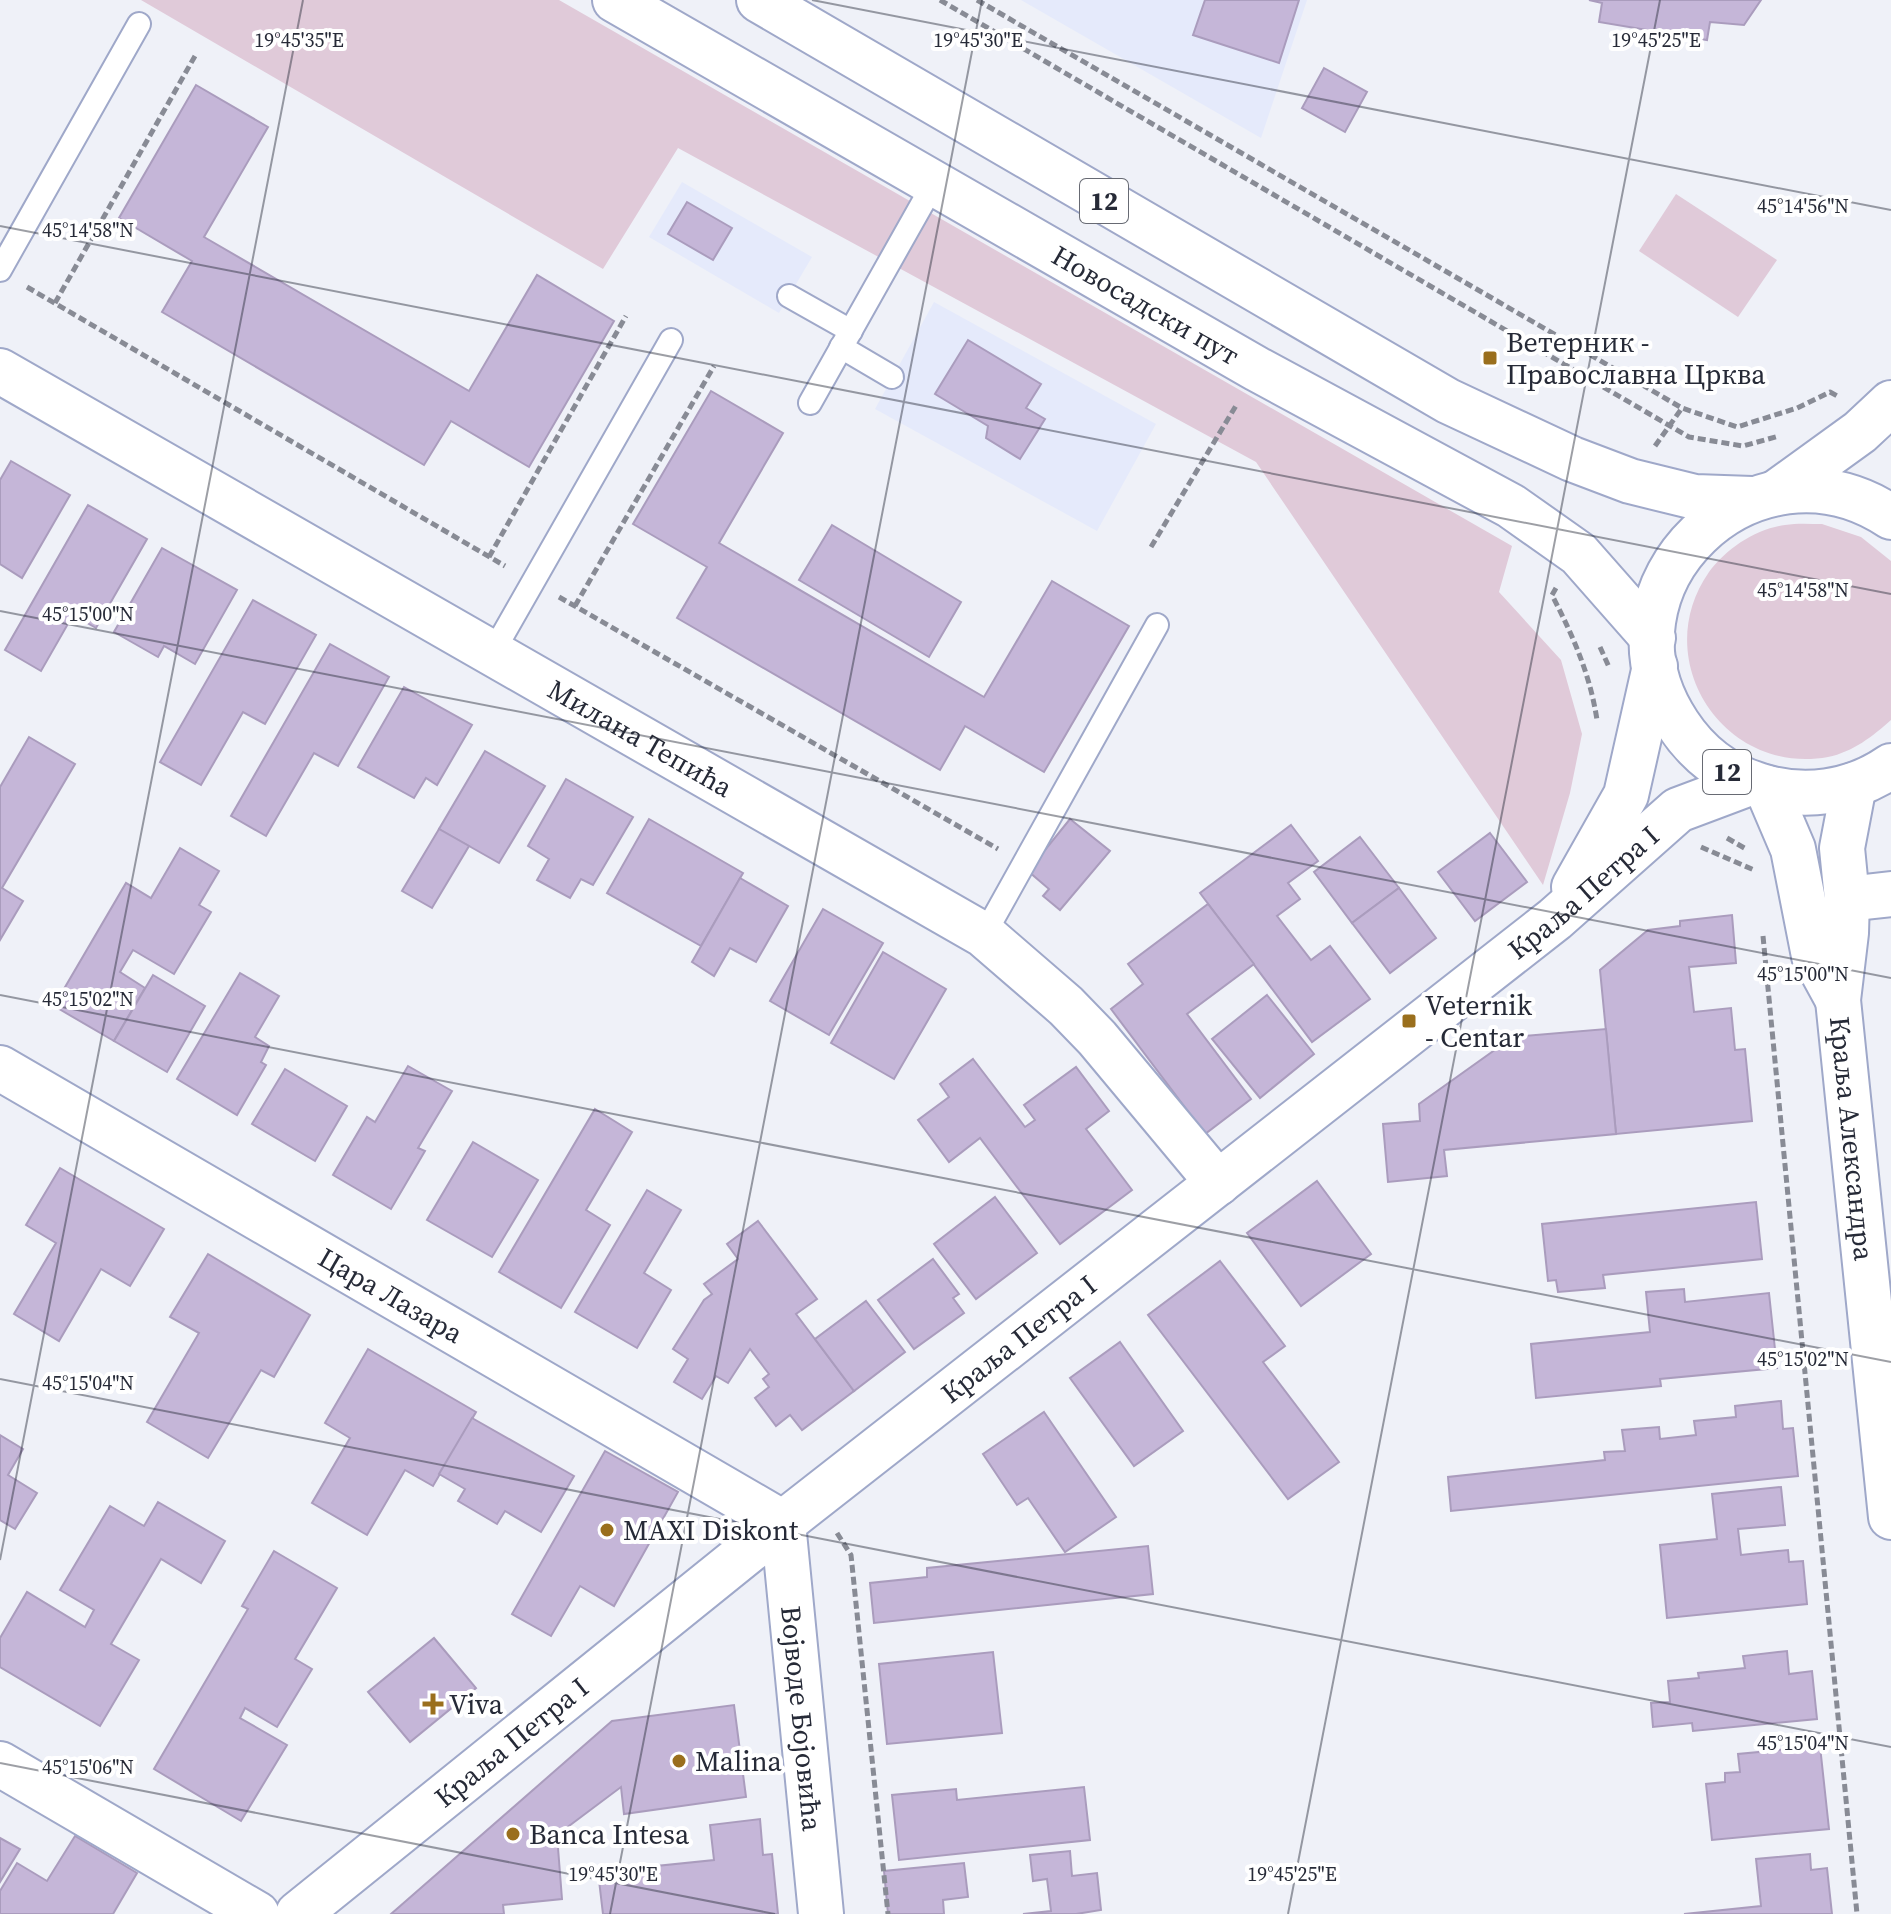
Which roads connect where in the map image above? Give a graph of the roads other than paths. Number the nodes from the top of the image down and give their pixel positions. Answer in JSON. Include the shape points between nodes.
{"nodes":[{"id":1,"x":615,"y":0,"type":"edge"},
{"id":2,"x":759,"y":0,"type":"edge"},
{"id":3,"x":139,"y":24,"type":"dead end"},
{"id":4,"x":934,"y":183,"type":"junction"},
{"id":5,"x":0,"y":270,"type":"edge"},
{"id":6,"x":789,"y":296,"type":"dead end"},
{"id":7,"x":846,"y":339,"type":"junction"},
{"id":8,"x":671,"y":340,"type":"dead end"},
{"id":9,"x":0,"y":371,"type":"edge"},
{"id":10,"x":892,"y":377,"type":"dead end"},
{"id":11,"x":810,"y":403,"type":"dead end"},
{"id":12,"x":1891,"y":403,"type":"edge"},
{"id":13,"x":1765,"y":496,"type":"junction"},
{"id":14,"x":1891,"y":517,"type":"edge"},
{"id":15,"x":1157,"y":625,"type":"dead end"},
{"id":16,"x":493,"y":652,"type":"junction"},
{"id":17,"x":1654,"y":652,"type":"junction"},
{"id":18,"x":1879,"y":774,"type":"edge"},
{"id":19,"x":1758,"y":785,"type":"junction"},
{"id":20,"x":1891,"y":894,"type":"edge"},
{"id":21,"x":1847,"y":899,"type":"junction"},
{"id":22,"x":1555,"y":919,"type":"junction"},
{"id":23,"x":984,"y":935,"type":"junction"},
{"id":24,"x":1838,"y":1000,"type":"junction"},
{"id":25,"x":0,"y":1068,"type":"edge"},
{"id":26,"x":1218,"y":1183,"type":"junction"},
{"id":27,"x":799,"y":1511,"type":"junction"},
{"id":28,"x":1891,"y":1517,"type":"edge"},
{"id":29,"x":0,"y":1764,"type":"edge"},
{"id":30,"x":257,"y":1914,"type":"edge"},
{"id":31,"x":298,"y":1914,"type":"edge"},
{"id":32,"x":821,"y":1914,"type":"edge"}],
"edges":[{"from":1,"to":4,"type":"street","name":"Новосадски пут","number":"12"},
{"from":2,"to":13,"type":"street","number":"12","via":[[1448,401],[1630,481],[1695,497]]},
{"from":3,"to":5,"type":"lane"},
{"from":4,"to":7,"type":"lane"},
{"from":4,"to":17,"type":"street","name":"Новосадски пут","number":"12","via":[[1257,369],[1511,506],[1579,554]]},
{"from":6,"to":7,"type":"lane"},
{"from":7,"to":10,"type":"lane"},
{"from":7,"to":11,"type":"lane"},
{"from":8,"to":16,"type":"lane"},
{"from":9,"to":16,"type":"street","name":"Милана Тепића"},
{"from":12,"to":13,"type":"street","via":[[1860,432]]},
{"from":13,"to":14,"type":"street","number":"12","via":[[1830,492]]},
{"from":13,"to":17,"type":"street","number":"12","via":[[1728,510],[1707,525],[1674,564],[1655,612]]},
{"from":15,"to":23,"type":"lane"},
{"from":16,"to":23,"type":"street","name":"Милана Тепића"},
{"from":17,"to":19,"type":"street","number":"12","via":[[1661,691],[1687,737],[1726,771]]},
{"from":17,"to":22,"type":"street","via":[[1626,795]]},
{"from":18,"to":19,"type":"street","number":"12","via":[[1811,793]]},
{"from":18,"to":21,"type":"street","via":[[1842,848]]},
{"from":19,"to":22,"type":"street","name":"Краља Петра I","via":[[1678,810]]},
{"from":19,"to":24,"type":"street","via":[[1793,849],[1814,956]]},
{"from":20,"to":21,"type":"street"},
{"from":21,"to":24,"type":"street"},
{"from":22,"to":26,"type":"street","name":"Краља Петра I"},
{"from":23,"to":26,"type":"street","name":"Милана Тепића","via":[[1097,1038]]},
{"from":24,"to":28,"type":"street","name":"Краља Александра"},
{"from":25,"to":27,"type":"street","name":"Цара Лазара"},
{"from":26,"to":27,"type":"street","name":"Краља Петра I"},
{"from":27,"to":31,"type":"street","name":"Краља Петра I"},
{"from":27,"to":32,"type":"street","name":"Војводе Бојовића"},
{"from":29,"to":30,"type":"street"}]}
